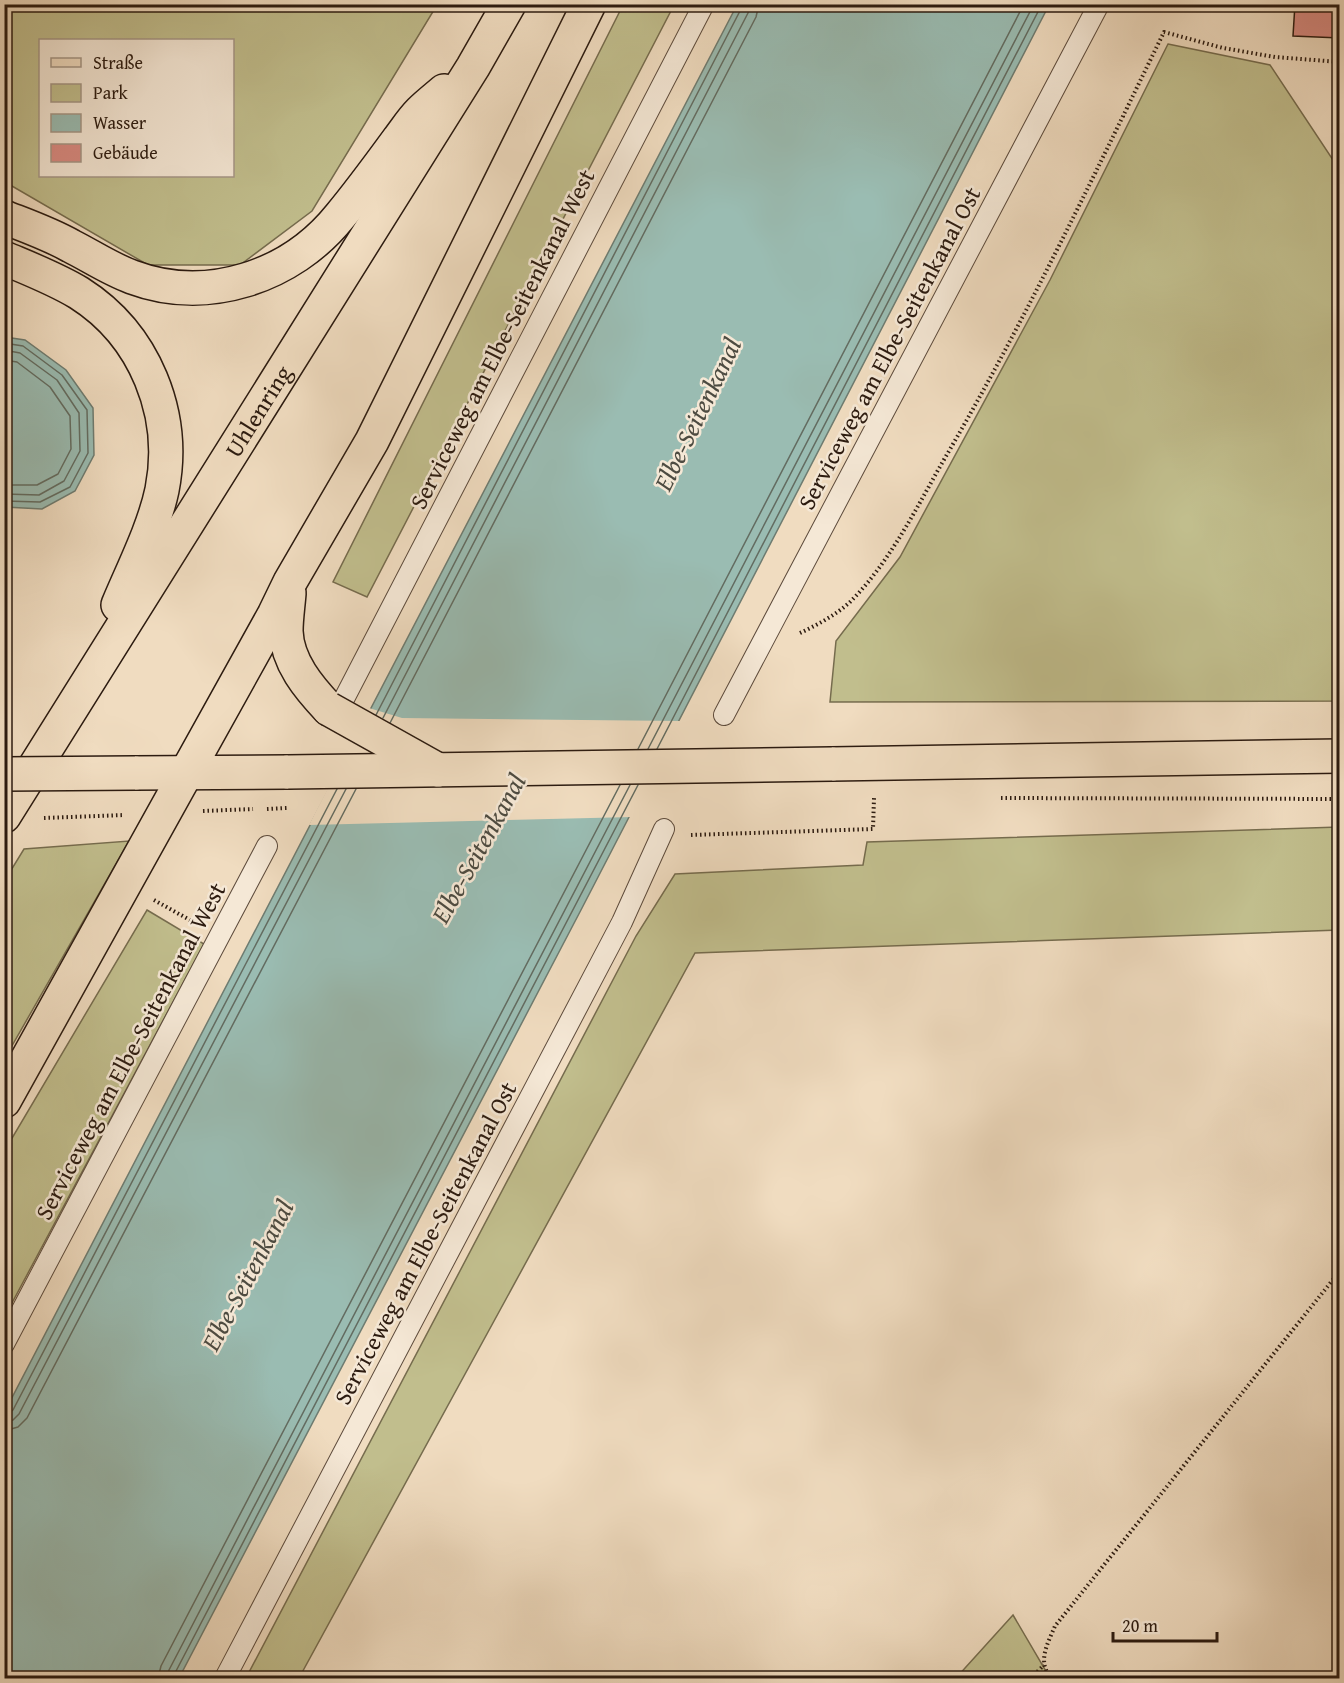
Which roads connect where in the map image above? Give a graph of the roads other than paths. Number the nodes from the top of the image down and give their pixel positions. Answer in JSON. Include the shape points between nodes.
{"nodes":[{"id":1,"x":509,"y":4,"type":"edge"},
{"id":2,"x":589,"y":4,"type":"edge"},
{"id":3,"x":704,"y":4,"type":"edge"},
{"id":4,"x":1099,"y":4,"type":"edge"},
{"id":5,"x":473,"y":67,"type":"junction"},
{"id":6,"x":4,"y":217,"type":"edge"},
{"id":7,"x":4,"y":258,"type":"edge"},
{"id":8,"x":290,"y":582,"type":"junction"},
{"id":9,"x":86,"y":685,"type":"junction"},
{"id":10,"x":337,"y":703,"type":"junction"},
{"id":11,"x":724,"y":715,"type":"dead end"},
{"id":12,"x":1340,"y":756,"type":"edge"},
{"id":13,"x":438,"y":770,"type":"junction"},
{"id":14,"x":186,"y":773,"type":"junction"},
{"id":15,"x":4,"y":774,"type":"edge"},
{"id":16,"x":4,"y":816,"type":"edge"},
{"id":17,"x":662,"y":832,"type":"road end"},
{"id":18,"x":267,"y":846,"type":"dead end"},
{"id":19,"x":4,"y":1101,"type":"edge"},
{"id":20,"x":4,"y":1344,"type":"edge"},
{"id":21,"x":225,"y":1678,"type":"edge"}],
"edges":[{"from":1,"to":5,"type":"main road","name":"Uhlenring"},
{"from":2,"to":8,"type":"main road","via":[[372,441]]},
{"from":3,"to":10,"type":"lane","name":"Serviceweg am Elbe-Seitenkanal West"},
{"from":4,"to":11,"type":"lane","name":"Serviceweg am Elbe-Seitenkanal Ost"},
{"from":5,"to":6,"type":"main road","via":[[419,112],[321,238],[292,260],[250,280],[193,288],[152,283]]},
{"from":5,"to":9,"type":"main road","name":"Uhlenring"},
{"from":7,"to":9,"type":"main road","via":[[78,293],[102,310],[139,354],[161,407],[166,435],[161,492]]},
{"from":8,"to":10,"type":"main road","via":[[286,632],[291,654],[313,692]]},
{"from":8,"to":14,"type":"main road"},
{"from":9,"to":16,"type":"main road","name":"Uhlenring"},
{"from":10,"to":13,"type":"main road","bridge":true},
{"from":12,"to":13,"type":"main road","bridge":true},
{"from":13,"to":14,"type":"main road","bridge":true},
{"from":14,"to":15,"type":"main road","bridge":true},
{"from":14,"to":19,"type":"main road"},
{"from":17,"to":21,"type":"lane","name":"Serviceweg am Elbe-Seitenkanal Ost","via":[[616,932]]},
{"from":18,"to":20,"type":"lane","name":"Serviceweg am Elbe-Seitenkanal West"}]}
